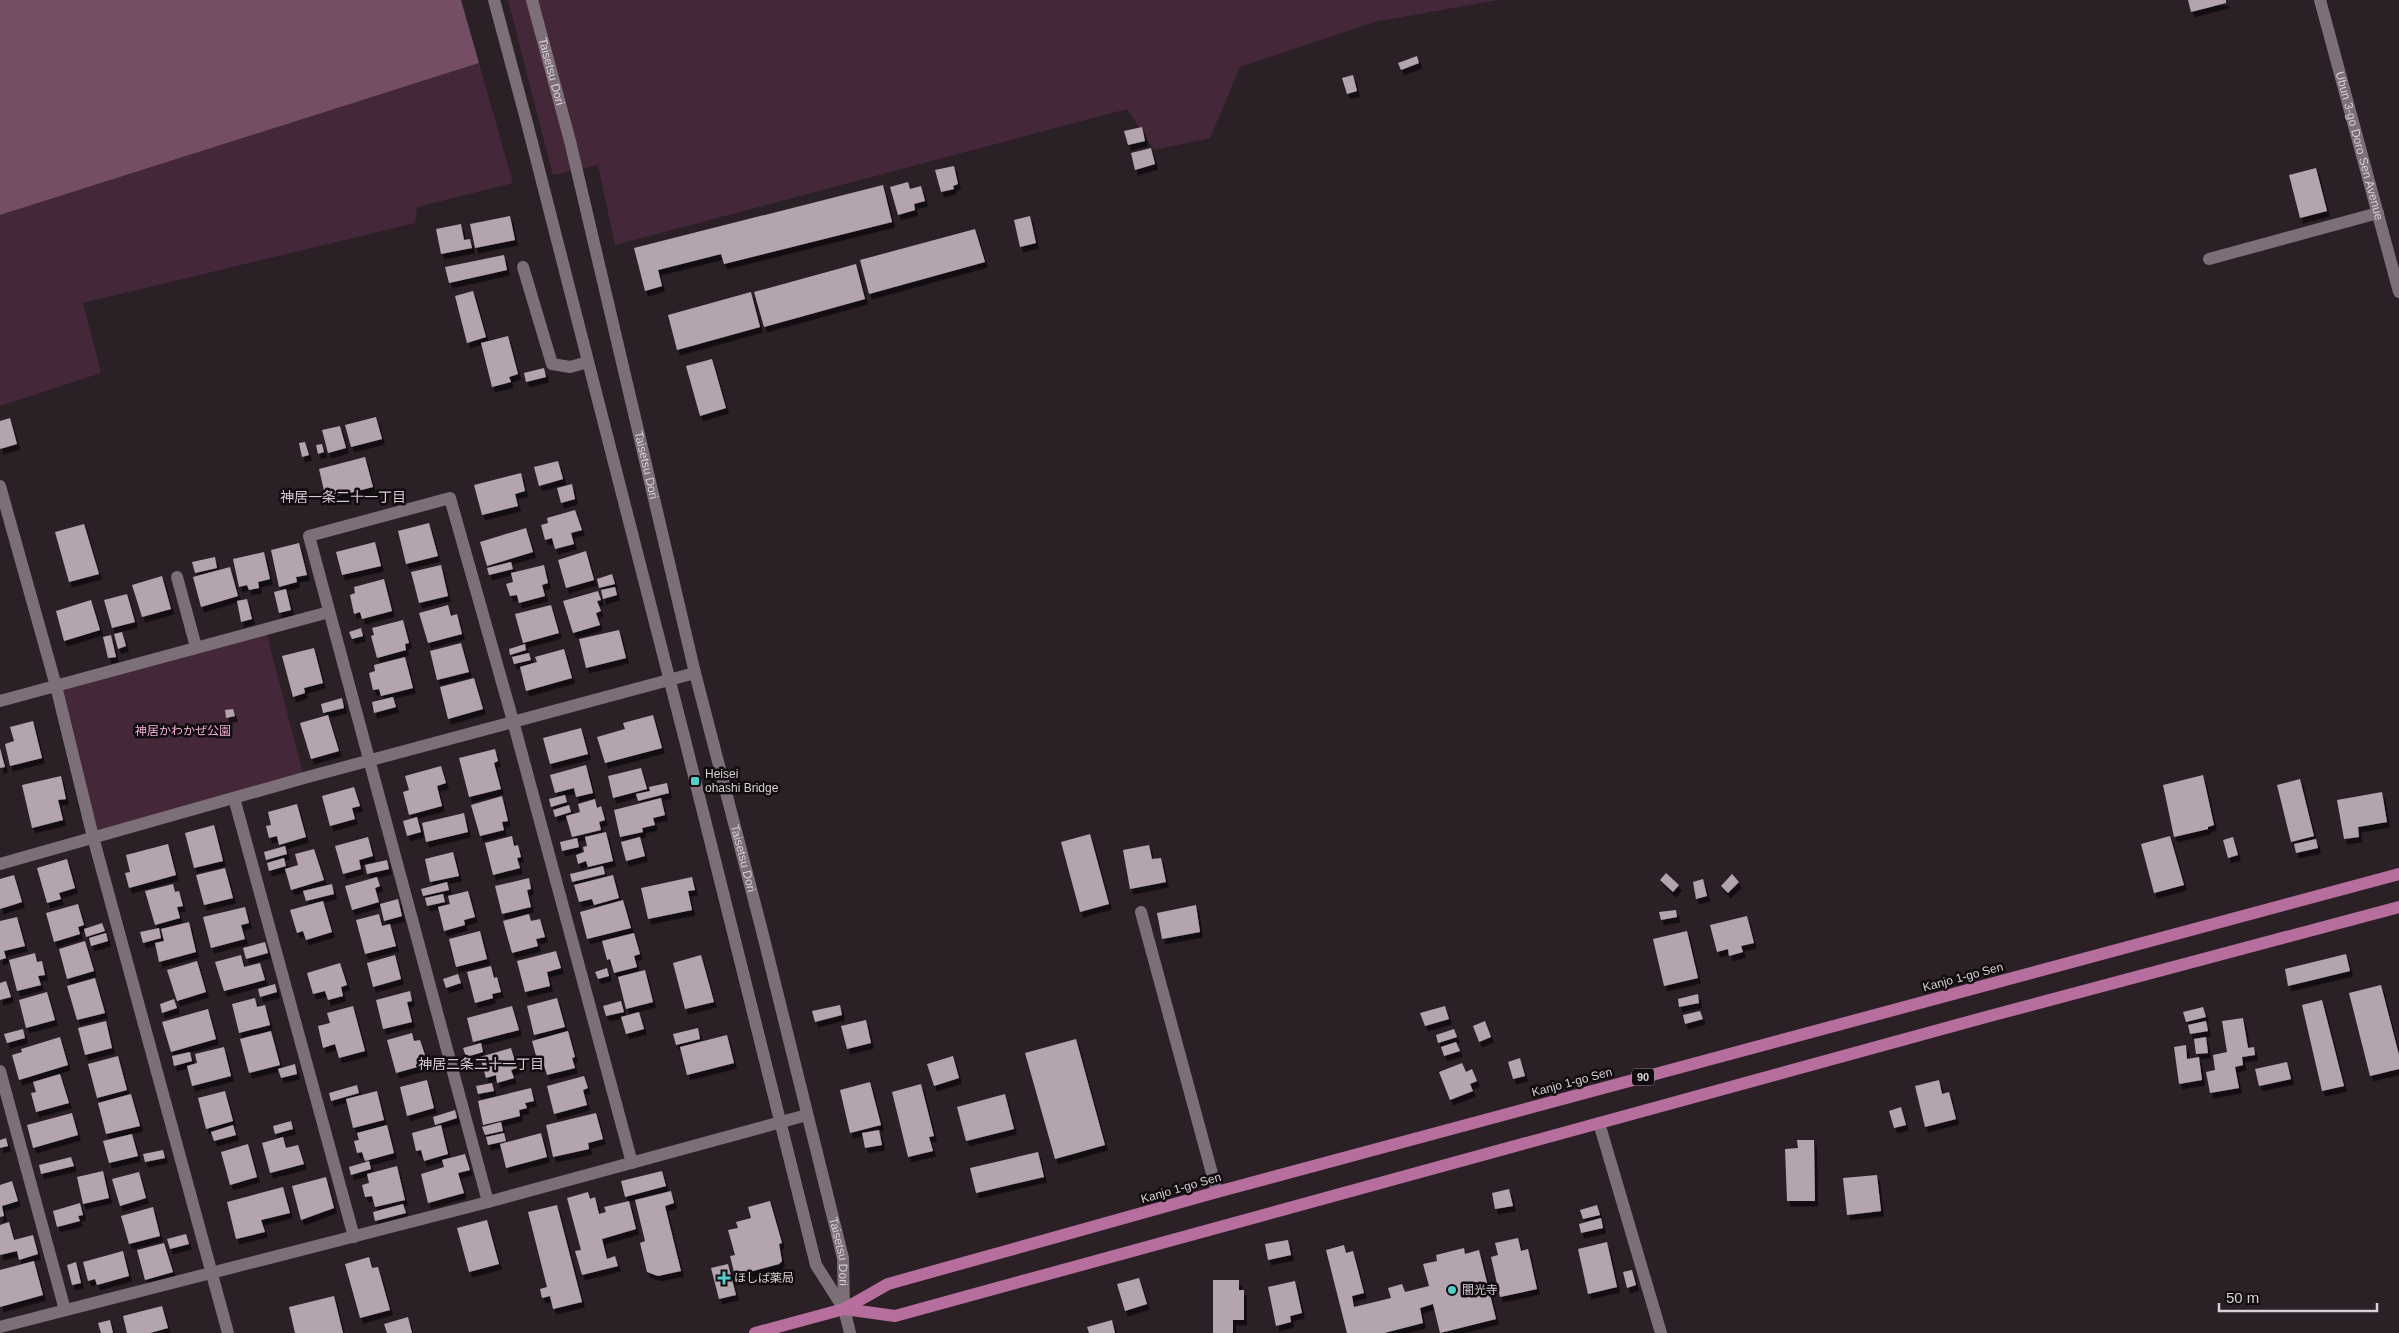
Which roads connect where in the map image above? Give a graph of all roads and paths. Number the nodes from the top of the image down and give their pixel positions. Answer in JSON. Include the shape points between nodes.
{"nodes":[{"id":1,"x":494,"y":0,"type":"edge"},
{"id":2,"x":532,"y":0,"type":"edge"},
{"id":3,"x":2320,"y":0,"type":"edge"},
{"id":4,"x":2378,"y":213,"type":"junction"},
{"id":5,"x":2209,"y":259,"type":"dead end"},
{"id":6,"x":524,"y":266,"type":"dead end"},
{"id":7,"x":2399,"y":292,"type":"edge"},
{"id":8,"x":588,"y":362,"type":"junction"},
{"id":9,"x":0,"y":486,"type":"edge"},
{"id":10,"x":178,"y":578,"type":"dead end"},
{"id":11,"x":328,"y":612,"type":"junction"},
{"id":12,"x":196,"y":647,"type":"junction"},
{"id":13,"x":695,"y":673,"type":"junction"},
{"id":14,"x":668,"y":678,"type":"junction"},
{"id":15,"x":56,"y":686,"type":"junction"},
{"id":16,"x":0,"y":701,"type":"edge"},
{"id":17,"x":513,"y":721,"type":"junction"},
{"id":18,"x":369,"y":762,"type":"junction"},
{"id":19,"x":234,"y":798,"type":"junction"},
{"id":20,"x":93,"y":837,"type":"junction"},
{"id":21,"x":0,"y":864,"type":"edge"},
{"id":22,"x":2399,"y":874,"type":"edge"},
{"id":23,"x":2399,"y":907,"type":"edge"},
{"id":24,"x":1141,"y":912,"type":"dead end"},
{"id":25,"x":0,"y":1071,"type":"edge"},
{"id":26,"x":808,"y":1115,"type":"junction"},
{"id":27,"x":780,"y":1122,"type":"junction"},
{"id":28,"x":1599,"y":1123,"type":"junction"},
{"id":29,"x":632,"y":1163,"type":"junction"},
{"id":30,"x":1217,"y":1192,"type":"junction"},
{"id":31,"x":488,"y":1202,"type":"junction"},
{"id":32,"x":354,"y":1237,"type":"junction"},
{"id":33,"x":212,"y":1272,"type":"junction"},
{"id":34,"x":844,"y":1309,"type":"junction"},
{"id":35,"x":65,"y":1310,"type":"junction"},
{"id":36,"x":0,"y":1327,"type":"edge"},
{"id":37,"x":228,"y":1333,"type":"edge"},
{"id":38,"x":755,"y":1333,"type":"edge"},
{"id":39,"x":850,"y":1333,"type":"edge"},
{"id":40,"x":1661,"y":1333,"type":"edge"}],
"edges":[{"from":1,"to":8,"type":"street","name":"Taisetsu Dori"},
{"from":2,"to":13,"type":"street","name":"Taisetsu Dori","via":[[564,116]]},
{"from":3,"to":4,"type":"street","name":"Ubun 3-go Doro Sen Avenue"},
{"from":4,"to":5,"type":"street"},
{"from":4,"to":7,"type":"street","name":"Ubun 3-go Doro Sen Avenue"},
{"from":6,"to":8,"type":"street","via":[[552,364],[570,367]]},
{"from":8,"to":14,"type":"street","name":"Taisetsu Dori"},
{"from":9,"to":15,"type":"street"},
{"from":10,"to":12,"type":"street"},
{"from":11,"to":12,"type":"street"},
{"from":11,"to":17,"type":"street","via":[[309,536],[450,498]]},
{"from":11,"to":18,"type":"street"},
{"from":12,"to":15,"type":"street"},
{"from":13,"to":14,"type":"street"},
{"from":13,"to":26,"type":"street","name":"Taisetsu Dori"},
{"from":14,"to":17,"type":"street"},
{"from":14,"to":27,"type":"street","name":"Taisetsu Dori"},
{"from":15,"to":16,"type":"street"},
{"from":15,"to":20,"type":"street"},
{"from":17,"to":18,"type":"street"},
{"from":17,"to":29,"type":"street"},
{"from":18,"to":19,"type":"street"},
{"from":18,"to":31,"type":"street"},
{"from":19,"to":20,"type":"street"},
{"from":19,"to":32,"type":"street"},
{"from":20,"to":21,"type":"street"},
{"from":20,"to":33,"type":"street"},
{"from":22,"to":30,"type":"main road","name":"Kanjo 1-go Sen","number":"90"},
{"from":23,"to":28,"type":"main road","name":"Kanjo 1-go Sen","number":"90"},
{"from":24,"to":30,"type":"street"},
{"from":25,"to":35,"type":"street"},
{"from":26,"to":27,"type":"street"},
{"from":26,"to":34,"type":"street","name":"Taisetsu Dori","via":[[843,1258]]},
{"from":27,"to":29,"type":"street"},
{"from":27,"to":34,"type":"street","name":"Taisetsu Dori","via":[[816,1265]]},
{"from":28,"to":34,"type":"main road","name":"Kanjo 1-go Sen","number":"90","via":[[895,1316]]},
{"from":28,"to":40,"type":"street"},
{"from":29,"to":31,"type":"street"},
{"from":30,"to":34,"type":"main road","name":"Kanjo 1-go Sen","number":"90","via":[[888,1284]]},
{"from":31,"to":32,"type":"street"},
{"from":32,"to":33,"type":"street"},
{"from":33,"to":35,"type":"street"},
{"from":33,"to":37,"type":"street"},
{"from":34,"to":38,"type":"main road","name":"Kanjo 1-go Sen","number":"90"},
{"from":34,"to":39,"type":"street"},
{"from":35,"to":36,"type":"street"}]}
